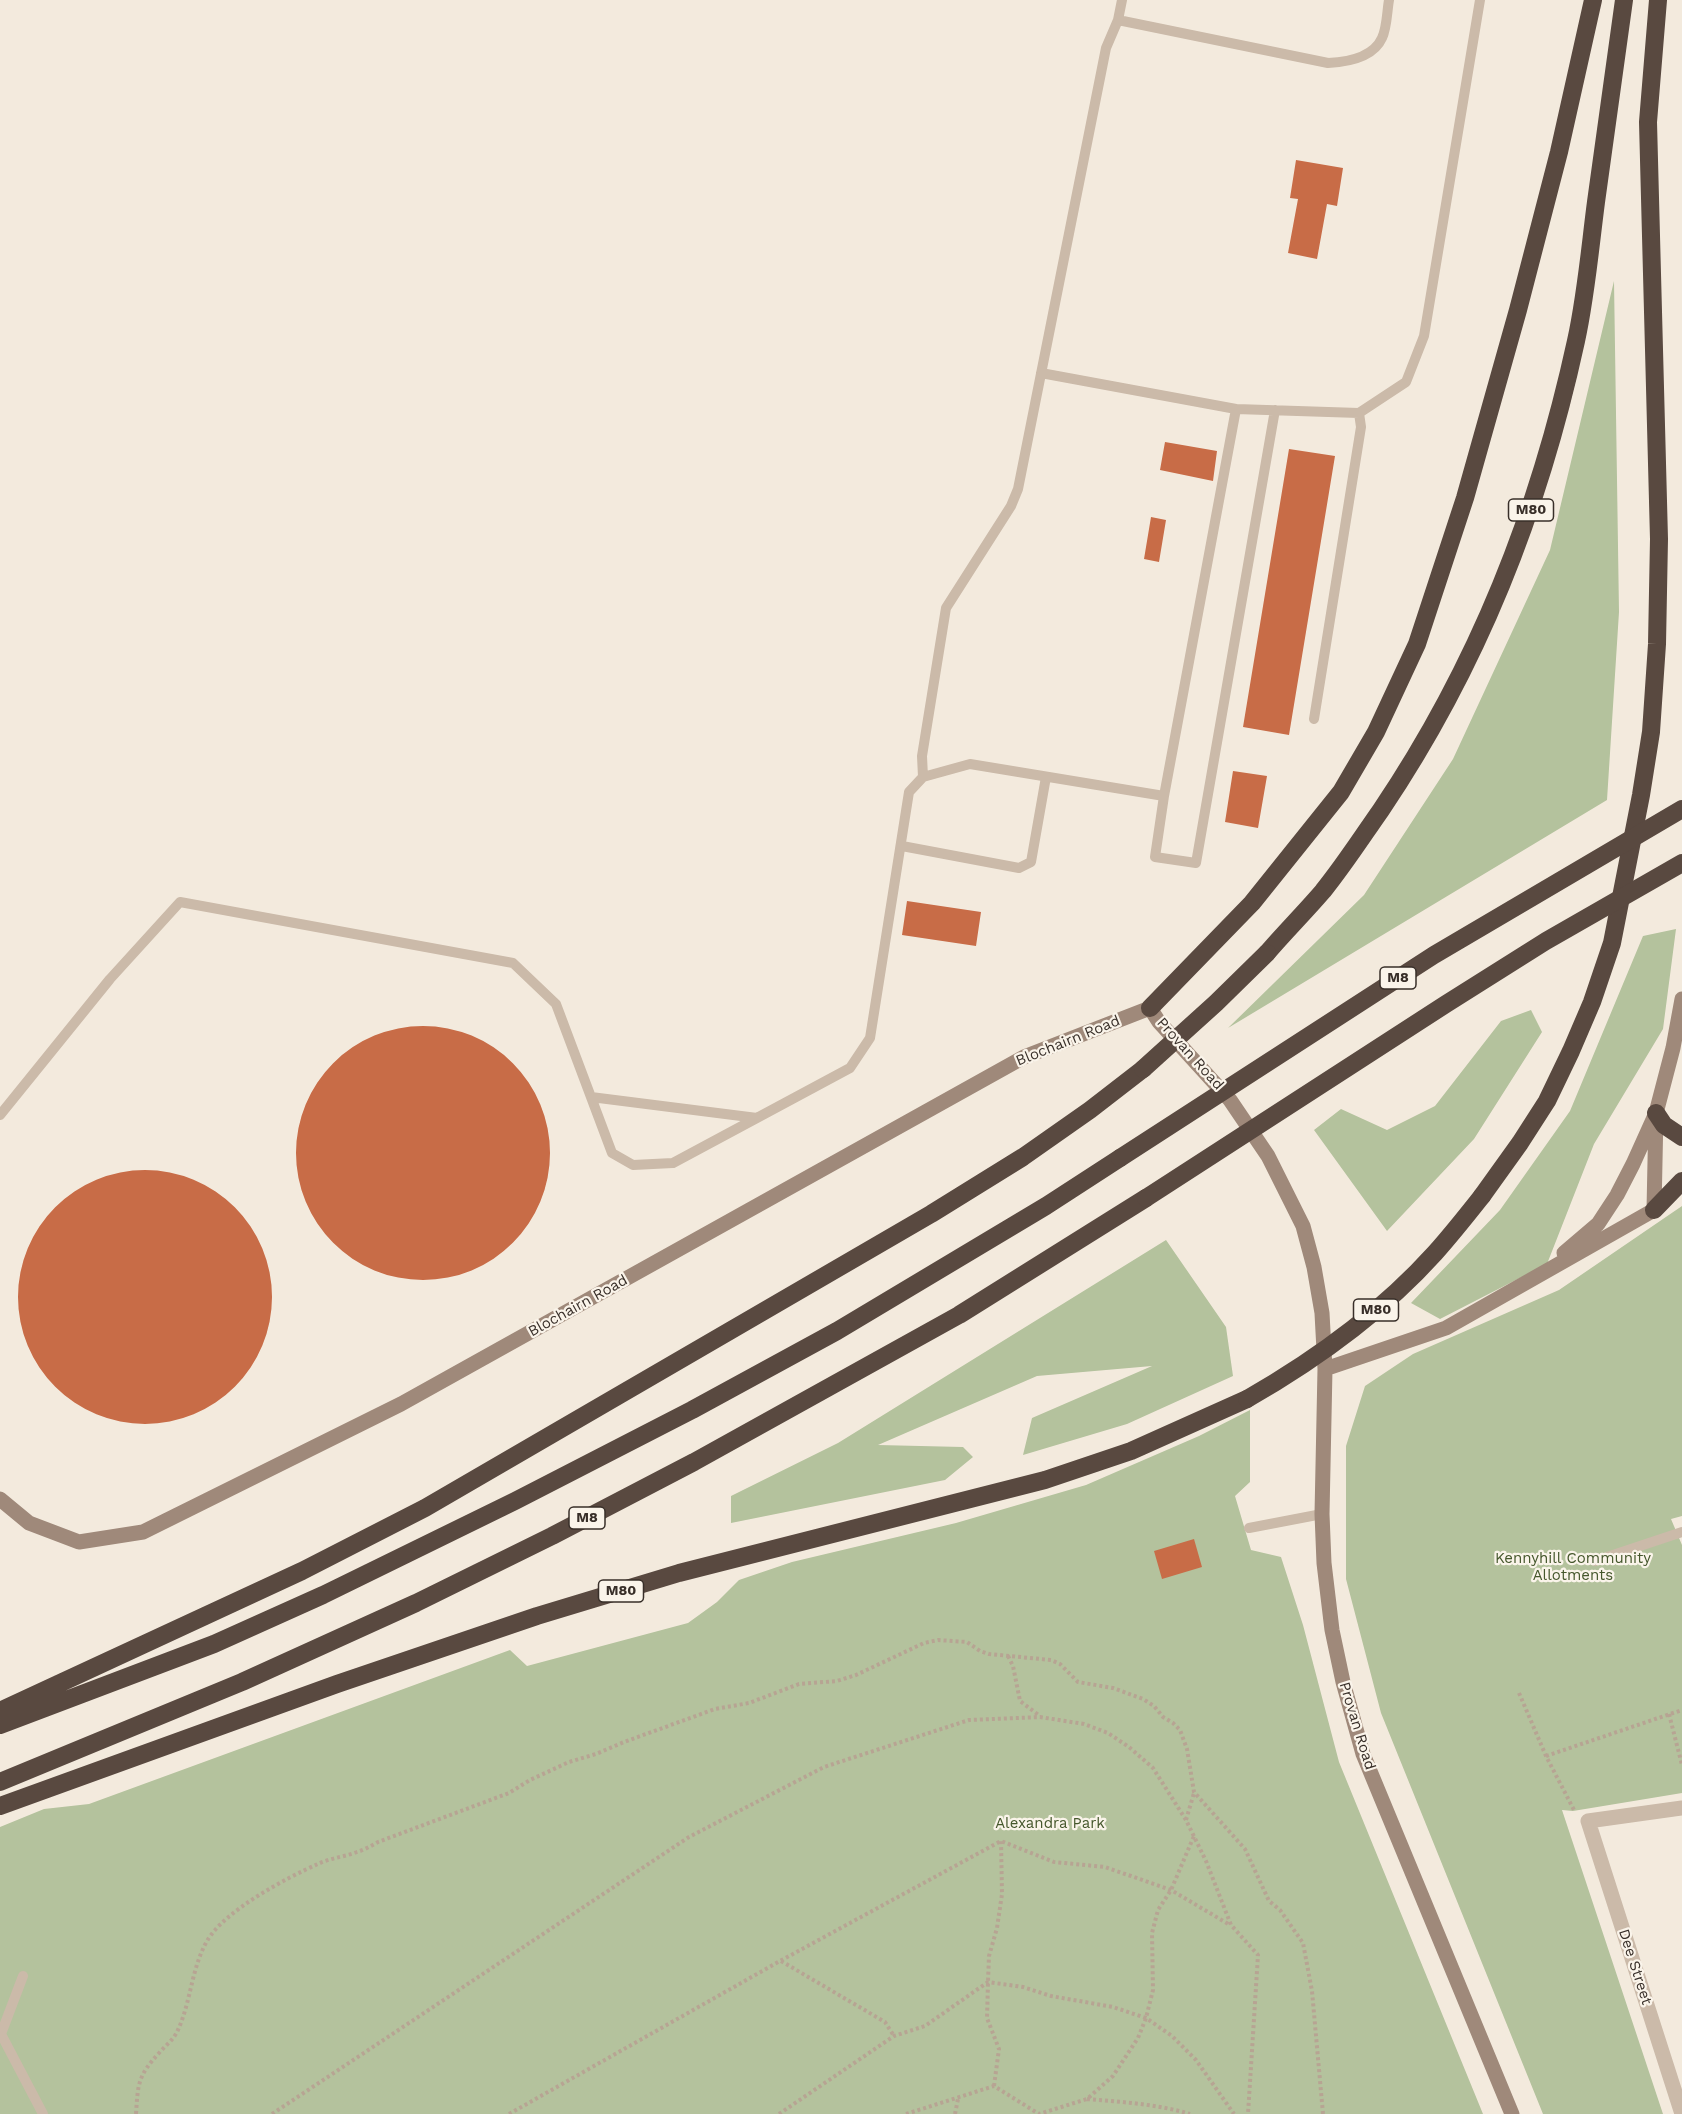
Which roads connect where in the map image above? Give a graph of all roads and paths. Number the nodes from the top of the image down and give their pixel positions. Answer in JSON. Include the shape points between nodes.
{"nodes":[{"id":1,"x":1122,"y":0,"type":"edge"},
{"id":2,"x":1389,"y":0,"type":"edge"},
{"id":3,"x":1480,"y":0,"type":"edge"},
{"id":4,"x":1593,"y":0,"type":"edge"},
{"id":5,"x":1624,"y":0,"type":"edge"},
{"id":6,"x":1658,"y":0,"type":"edge"},
{"id":7,"x":1118,"y":20,"type":"junction"},
{"id":8,"x":1041,"y":373,"type":"junction"},
{"id":9,"x":1236,"y":409,"type":"junction"},
{"id":10,"x":1275,"y":410,"type":"junction"},
{"id":11,"x":1359,"y":413,"type":"junction"},
{"id":12,"x":1314,"y":719,"type":"dead end"},
{"id":13,"x":923,"y":777,"type":"junction"},
{"id":14,"x":1046,"y":777,"type":"junction"},
{"id":15,"x":1164,"y":796,"type":"junction"},
{"id":16,"x":1682,"y":809,"type":"edge"},
{"id":17,"x":902,"y":846,"type":"junction"},
{"id":18,"x":1682,"y":863,"type":"edge"},
{"id":19,"x":1682,"y":999,"type":"edge"},
{"id":20,"x":1150,"y":1008,"type":"junction"},
{"id":21,"x":591,"y":1097,"type":"junction"},
{"id":22,"x":1656,"y":1113,"type":"junction"},
{"id":23,"x":0,"y":1115,"type":"edge"},
{"id":24,"x":757,"y":1118,"type":"junction"},
{"id":25,"x":1682,"y":1137,"type":"edge"},
{"id":26,"x":1682,"y":1180,"type":"edge"},
{"id":27,"x":1654,"y":1210,"type":"junction"},
{"id":28,"x":1537,"y":1276,"type":"junction"},
{"id":29,"x":1325,"y":1369,"type":"junction"},
{"id":30,"x":0,"y":1499,"type":"edge"},
{"id":31,"x":1322,"y":1514,"type":"junction"},
{"id":32,"x":1249,"y":1528,"type":"dead end"},
{"id":33,"x":1682,"y":1532,"type":"edge"},
{"id":34,"x":1596,"y":1560,"type":"dead end"},
{"id":35,"x":1008,"y":1656,"type":"junction"},
{"id":36,"x":1519,"y":1693,"type":"dead end"},
{"id":37,"x":1682,"y":1710,"type":"edge"},
{"id":38,"x":0,"y":1711,"type":"edge"},
{"id":39,"x":1669,"y":1714,"type":"junction"},
{"id":40,"x":1040,"y":1717,"type":"junction"},
{"id":41,"x":0,"y":1725,"type":"edge"},
{"id":42,"x":1546,"y":1756,"type":"junction"},
{"id":43,"x":1682,"y":1765,"type":"edge"},
{"id":44,"x":0,"y":1782,"type":"edge"},
{"id":45,"x":1194,"y":1792,"type":"junction"},
{"id":46,"x":0,"y":1806,"type":"edge"},
{"id":47,"x":1682,"y":1808,"type":"edge"},
{"id":48,"x":1186,"y":1820,"type":"junction"},
{"id":49,"x":1588,"y":1821,"type":"junction"},
{"id":50,"x":1194,"y":1836,"type":"junction"},
{"id":51,"x":1001,"y":1841,"type":"junction"},
{"id":52,"x":1171,"y":1890,"type":"junction"},
{"id":53,"x":1231,"y":1925,"type":"junction"},
{"id":54,"x":780,"y":1961,"type":"junction"},
{"id":55,"x":22,"y":1976,"type":"dead end"},
{"id":56,"x":988,"y":1982,"type":"junction"},
{"id":57,"x":1146,"y":2018,"type":"junction"},
{"id":58,"x":894,"y":2036,"type":"junction"},
{"id":59,"x":994,"y":2086,"type":"junction"},
{"id":60,"x":958,"y":2099,"type":"junction"},
{"id":61,"x":1087,"y":2099,"type":"junction"},
{"id":62,"x":43,"y":2114,"type":"edge"},
{"id":63,"x":136,"y":2114,"type":"edge"},
{"id":64,"x":272,"y":2114,"type":"edge"},
{"id":65,"x":509,"y":2114,"type":"edge"},
{"id":66,"x":779,"y":2114,"type":"edge"},
{"id":67,"x":906,"y":2114,"type":"edge"},
{"id":68,"x":955,"y":2114,"type":"edge"},
{"id":69,"x":1039,"y":2114,"type":"edge"},
{"id":70,"x":1190,"y":2114,"type":"edge"},
{"id":71,"x":1234,"y":2114,"type":"edge"},
{"id":72,"x":1248,"y":2114,"type":"edge"},
{"id":73,"x":1323,"y":2114,"type":"edge"},
{"id":74,"x":1512,"y":2114,"type":"edge"},
{"id":75,"x":1682,"y":2114,"type":"edge"}],
"edges":[{"from":1,"to":7,"type":"lane"},
{"from":2,"to":7,"type":"lane","via":[[1382,38],[1369,52],[1350,62],[1328,63]]},
{"from":3,"to":11,"type":"lane","via":[[1424,336],[1406,382]]},
{"from":4,"to":20,"type":"highway","via":[[1518,310],[1465,498],[1417,644],[1376,732],[1341,792],[1252,903]]},
{"from":5,"to":38,"type":"highway","number":"M80","bridge":true,"via":[[1576,339],[1530,514],[1508,571],[1443,710],[1410,767],[1323,890],[1267,953],[1143,1069],[1023,1157],[932,1214],[425,1508],[302,1571]]},
{"from":6,"to":46,"type":"highway","number":"M80","bridge":true,"via":[[1648,122],[1659,539],[1658,644],[1649,742],[1628,867],[1612,943],[1592,1002],[1547,1101],[1482,1196],[1436,1252],[1373,1313],[1310,1362],[1247,1399],[1131,1451],[1045,1480],[679,1573],[537,1616]]},
{"from":7,"to":8,"type":"lane","via":[[1106,48]]},
{"from":8,"to":9,"type":"lane"},
{"from":8,"to":13,"type":"lane","via":[[1018,489],[945,608],[922,756]]},
{"from":9,"to":10,"type":"lane"},
{"from":9,"to":15,"type":"lane"},
{"from":10,"to":11,"type":"lane"},
{"from":10,"to":15,"type":"lane","via":[[1196,863],[1155,857]]},
{"from":11,"to":12,"type":"lane","via":[[1361,427]]},
{"from":13,"to":14,"type":"lane","via":[[970,764]]},
{"from":13,"to":17,"type":"lane","via":[[909,792]]},
{"from":14,"to":15,"type":"lane"},
{"from":14,"to":17,"type":"lane","via":[[1031,862],[1019,868]]},
{"from":16,"to":41,"type":"highway","number":"M8","bridge":true,"via":[[1434,955],[1046,1206],[837,1331],[692,1410],[323,1595],[214,1644]]},
{"from":17,"to":24,"type":"lane","via":[[870,1038],[850,1068]]},
{"from":18,"to":44,"type":"highway","number":"M8","bridge":true,"via":[[1486,978],[949,1320],[726,1445],[416,1603],[242,1682]]},
{"from":19,"to":22,"type":"street"},
{"from":20,"to":29,"type":"street","name":"Provan Road","via":[[1230,1100],[1268,1156],[1303,1226],[1322,1313]]},
{"from":20,"to":30,"type":"street","name":"Blochairn Road","via":[[1024,1057],[400,1404],[143,1532],[79,1542],[29,1523]]},
{"from":21,"to":23,"type":"lane","via":[[556,1004],[513,963],[180,902],[110,979]]},
{"from":21,"to":24,"type":"lane"},
{"from":21,"to":24,"type":"lane","via":[[612,1153],[633,1165],[673,1163]]},
{"from":22,"to":25,"type":"highway","via":[[1664,1125]]},
{"from":22,"to":27,"type":"street"},
{"from":22,"to":28,"type":"street","via":[[1628,1174],[1598,1224]]},
{"from":26,"to":27,"type":"highway"},
{"from":27,"to":28,"type":"street"},
{"from":28,"to":29,"type":"street","via":[[1446,1328]]},
{"from":29,"to":31,"type":"street","name":"Provan Road"},
{"from":31,"to":32,"type":"lane"},
{"from":31,"to":74,"type":"street","name":"Provan Road","via":[[1332,1630],[1364,1754]]},
{"from":33,"to":34,"type":"lane"},
{"from":35,"to":40,"type":"path","via":[[1020,1701]]},
{"from":35,"to":45,"type":"path","via":[[1051,1660],[1078,1682],[1113,1688],[1154,1707],[1184,1738]]},
{"from":35,"to":63,"type":"path","via":[[980,1651],[967,1642],[924,1643],[856,1675],[799,1684],[749,1703],[715,1709],[569,1762],[509,1794],[319,1863],[236,1911],[207,1941],[176,2034],[142,2074]]},
{"from":36,"to":42,"type":"path"},
{"from":37,"to":39,"type":"path"},
{"from":39,"to":42,"type":"path"},
{"from":39,"to":43,"type":"path"},
{"from":40,"to":48,"type":"path","via":[[1084,1724],[1129,1747],[1153,1767]]},
{"from":40,"to":64,"type":"path","via":[[969,1720],[824,1767],[689,1837]]},
{"from":42,"to":49,"type":"path","via":[[1573,1811]]},
{"from":45,"to":48,"type":"path"},
{"from":45,"to":73,"type":"path","via":[[1245,1849],[1269,1901],[1303,1943],[1312,1991]]},
{"from":47,"to":49,"type":"street"},
{"from":48,"to":50,"type":"path"},
{"from":49,"to":75,"type":"street","name":"Dee Street"},
{"from":50,"to":52,"type":"path"},
{"from":50,"to":53,"type":"path"},
{"from":51,"to":52,"type":"path","via":[[1054,1862],[1105,1867]]},
{"from":51,"to":54,"type":"path"},
{"from":51,"to":56,"type":"path","via":[[1002,1894],[989,1956]]},
{"from":52,"to":53,"type":"path"},
{"from":52,"to":57,"type":"path","via":[[1158,1910],[1152,1933],[1153,1990]]},
{"from":53,"to":72,"type":"path","via":[[1258,1955]]},
{"from":54,"to":58,"type":"path","via":[[885,2022]]},
{"from":54,"to":65,"type":"path"},
{"from":55,"to":62,"type":"lane","via":[[1,2034]]},
{"from":56,"to":57,"type":"path","via":[[1113,2007]]},
{"from":56,"to":58,"type":"path","via":[[925,2026]]},
{"from":56,"to":59,"type":"path","via":[[987,2018],[999,2049]]},
{"from":57,"to":61,"type":"path","via":[[1113,2076]]},
{"from":57,"to":71,"type":"path","via":[[1196,2060]]},
{"from":58,"to":66,"type":"path"},
{"from":59,"to":60,"type":"path"},
{"from":59,"to":69,"type":"path"},
{"from":60,"to":67,"type":"path"},
{"from":60,"to":68,"type":"path"},
{"from":61,"to":69,"type":"path"},
{"from":61,"to":70,"type":"path"}]}
